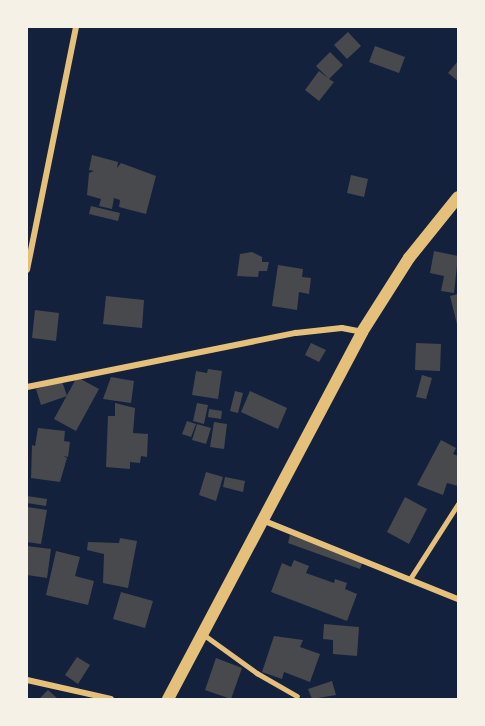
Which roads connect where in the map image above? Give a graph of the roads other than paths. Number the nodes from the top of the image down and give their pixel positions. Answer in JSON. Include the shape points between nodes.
{"nodes":[{"id":1,"x":76,"y":27,"type":"edge"},
{"id":2,"x":458,"y":197,"type":"edge"},
{"id":3,"x":27,"y":270,"type":"edge"},
{"id":4,"x":362,"y":332,"type":"junction"},
{"id":5,"x":27,"y":387,"type":"edge"},
{"id":6,"x":458,"y":504,"type":"edge"},
{"id":7,"x":261,"y":519,"type":"junction"},
{"id":8,"x":410,"y":579,"type":"junction"},
{"id":9,"x":458,"y":599,"type":"edge"},
{"id":10,"x":203,"y":634,"type":"junction"},
{"id":11,"x":27,"y":680,"type":"edge"},
{"id":12,"x":297,"y":696,"type":"dead end"},
{"id":13,"x":111,"y":699,"type":"edge"},
{"id":14,"x":168,"y":699,"type":"edge"}],
"edges":[{"from":1,"to":3,"type":"street"},
{"from":2,"to":4,"type":"main road","via":[[409,258]]},
{"from":4,"to":5,"type":"street","via":[[342,328],[296,333]]},
{"from":4,"to":7,"type":"main road"},
{"from":6,"to":8,"type":"lane"},
{"from":7,"to":8,"type":"street"},
{"from":7,"to":10,"type":"main road"},
{"from":8,"to":9,"type":"street"},
{"from":10,"to":12,"type":"lane","via":[[256,673]]},
{"from":10,"to":14,"type":"main road"},
{"from":11,"to":13,"type":"street"}]}
